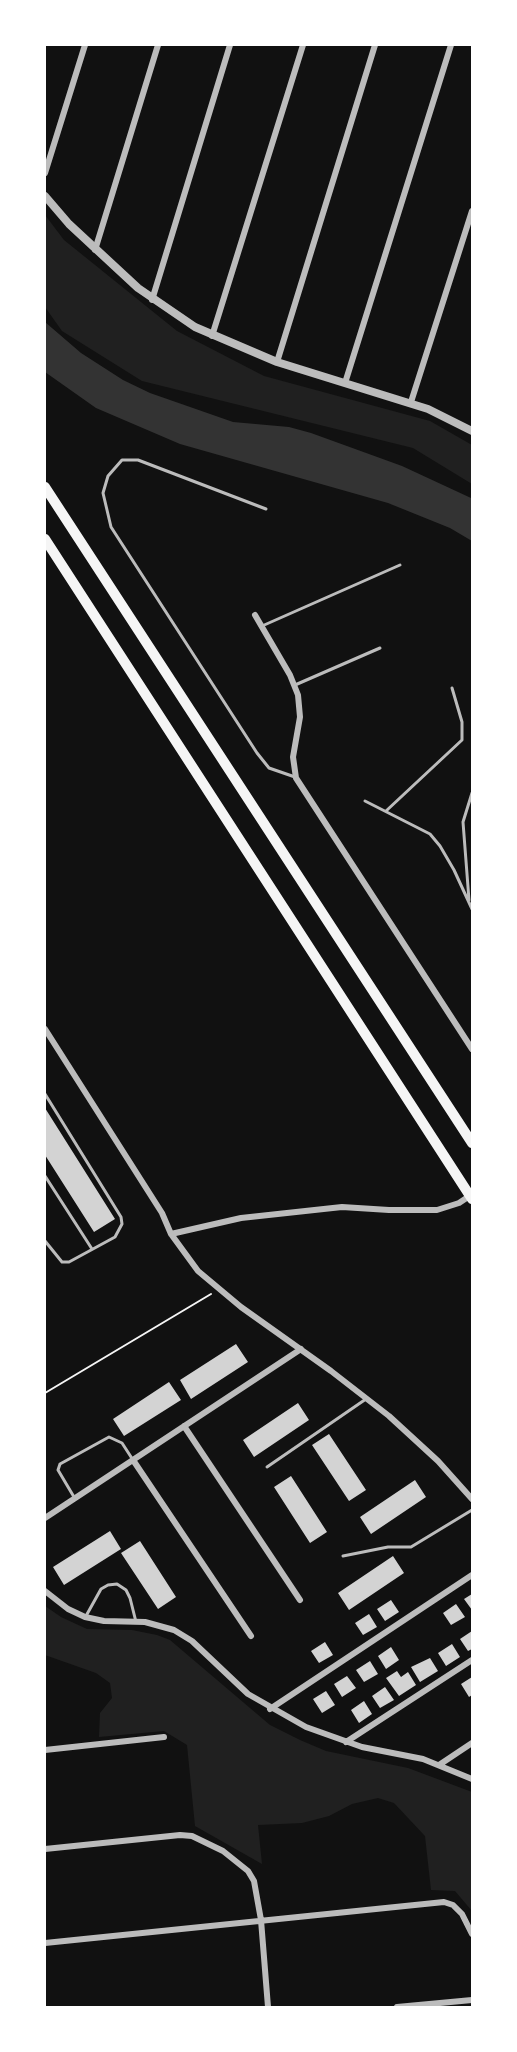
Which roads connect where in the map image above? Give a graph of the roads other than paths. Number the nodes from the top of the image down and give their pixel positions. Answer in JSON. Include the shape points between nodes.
{"nodes":[{"id":1,"x":85,"y":45,"type":"edge"},
{"id":2,"x":158,"y":45,"type":"edge"},
{"id":3,"x":230,"y":45,"type":"edge"},
{"id":4,"x":303,"y":45,"type":"edge"},
{"id":5,"x":375,"y":45,"type":"edge"},
{"id":6,"x":451,"y":45,"type":"edge"},
{"id":7,"x":45,"y":172,"type":"edge"},
{"id":8,"x":45,"y":196,"type":"edge"},
{"id":9,"x":472,"y":211,"type":"edge"},
{"id":10,"x":95,"y":250,"type":"junction"},
{"id":11,"x":152,"y":300,"type":"junction"},
{"id":12,"x":212,"y":336,"type":"junction"},
{"id":13,"x":277,"y":363,"type":"junction"},
{"id":14,"x":345,"y":383,"type":"junction"},
{"id":15,"x":411,"y":402,"type":"junction"},
{"id":16,"x":472,"y":431,"type":"edge"},
{"id":17,"x":45,"y":487,"type":"edge"},
{"id":18,"x":266,"y":509,"type":"dead end"},
{"id":19,"x":45,"y":539,"type":"edge"},
{"id":20,"x":400,"y":565,"type":"dead end"},
{"id":21,"x":255,"y":615,"type":"dead end"},
{"id":22,"x":262,"y":626,"type":"junction"},
{"id":23,"x":380,"y":648,"type":"dead end"},
{"id":24,"x":294,"y":685,"type":"junction"},
{"id":25,"x":452,"y":688,"type":"dead end"},
{"id":26,"x":296,"y":778,"type":"junction"},
{"id":27,"x":472,"y":793,"type":"edge"},
{"id":28,"x":365,"y":801,"type":"dead end"},
{"id":29,"x":386,"y":811,"type":"junction"},
{"id":30,"x":469,"y":902,"type":"junction"},
{"id":31,"x":472,"y":909,"type":"edge"},
{"id":32,"x":45,"y":1029,"type":"edge"},
{"id":33,"x":472,"y":1049,"type":"edge"},
{"id":34,"x":45,"y":1094,"type":"edge"},
{"id":35,"x":472,"y":1143,"type":"edge"},
{"id":36,"x":45,"y":1176,"type":"edge"},
{"id":37,"x":472,"y":1197,"type":"edge"},
{"id":38,"x":171,"y":1234,"type":"junction"},
{"id":39,"x":45,"y":1241,"type":"edge"},
{"id":40,"x":92,"y":1249,"type":"junction"},
{"id":41,"x":301,"y":1349,"type":"junction"},
{"id":42,"x":367,"y":1398,"type":"junction"},
{"id":43,"x":184,"y":1426,"type":"junction"},
{"id":44,"x":133,"y":1460,"type":"junction"},
{"id":45,"x":267,"y":1467,"type":"dead end"},
{"id":46,"x":75,"y":1498,"type":"junction"},
{"id":47,"x":472,"y":1499,"type":"edge"},
{"id":48,"x":472,"y":1510,"type":"edge"},
{"id":49,"x":45,"y":1518,"type":"edge"},
{"id":50,"x":343,"y":1556,"type":"dead end"},
{"id":51,"x":472,"y":1575,"type":"edge"},
{"id":52,"x":45,"y":1592,"type":"edge"},
{"id":53,"x":300,"y":1600,"type":"dead end"},
{"id":54,"x":85,"y":1617,"type":"junction"},
{"id":55,"x":136,"y":1622,"type":"junction"},
{"id":56,"x":251,"y":1636,"type":"dead end"},
{"id":57,"x":472,"y":1660,"type":"edge"},
{"id":58,"x":270,"y":1708,"type":"junction"},
{"id":59,"x":164,"y":1737,"type":"dead end"},
{"id":60,"x":346,"y":1742,"type":"junction"},
{"id":61,"x":472,"y":1743,"type":"edge"},
{"id":62,"x":45,"y":1750,"type":"edge"},
{"id":63,"x":439,"y":1765,"type":"junction"},
{"id":64,"x":472,"y":1779,"type":"edge"},
{"id":65,"x":45,"y":1849,"type":"edge"},
{"id":66,"x":261,"y":1920,"type":"junction"},
{"id":67,"x":472,"y":1934,"type":"edge"},
{"id":68,"x":45,"y":1943,"type":"edge"},
{"id":69,"x":472,"y":2000,"type":"edge"},
{"id":70,"x":268,"y":2007,"type":"edge"},
{"id":71,"x":397,"y":2007,"type":"edge"}],
"edges":[{"from":1,"to":7,"type":"street"},
{"from":2,"to":10,"type":"street"},
{"from":3,"to":11,"type":"street"},
{"from":4,"to":12,"type":"street"},
{"from":5,"to":13,"type":"street"},
{"from":6,"to":14,"type":"street"},
{"from":8,"to":10,"type":"street"},
{"from":9,"to":15,"type":"street"},
{"from":10,"to":11,"type":"street"},
{"from":11,"to":12,"type":"street"},
{"from":12,"to":13,"type":"street"},
{"from":13,"to":14,"type":"street"},
{"from":14,"to":15,"type":"street"},
{"from":15,"to":16,"type":"street"},
{"from":17,"to":35,"type":"highway"},
{"from":18,"to":26,"type":"lane","via":[[138,460],[122,460],[108,476],[103,493],[111,527],[256,753],[269,768]]},
{"from":19,"to":37,"type":"highway"},
{"from":20,"to":22,"type":"lane"},
{"from":21,"to":22,"type":"street"},
{"from":22,"to":24,"type":"street"},
{"from":23,"to":24,"type":"lane"},
{"from":24,"to":26,"type":"street","via":[[300,717],[293,757]]},
{"from":25,"to":29,"type":"lane","via":[[462,722],[462,740]]},
{"from":26,"to":33,"type":"street"},
{"from":27,"to":30,"type":"lane","via":[[463,822]]},
{"from":28,"to":29,"type":"lane"},
{"from":29,"to":30,"type":"lane","via":[[430,834]]},
{"from":30,"to":31,"type":"lane"},
{"from":32,"to":38,"type":"street","via":[[162,1213]]},
{"from":34,"to":40,"type":"lane","via":[[121,1217],[115,1237]]},
{"from":36,"to":40,"type":"lane"},
{"from":37,"to":38,"type":"street","via":[[437,1210],[342,1207],[241,1218]]},
{"from":38,"to":41,"type":"street","via":[[218,1290]]},
{"from":39,"to":40,"type":"lane","via":[[62,1262]]},
{"from":41,"to":42,"type":"street"},
{"from":41,"to":43,"type":"street"},
{"from":42,"to":45,"type":"lane"},
{"from":42,"to":47,"type":"street","via":[[438,1461]]},
{"from":43,"to":44,"type":"street"},
{"from":43,"to":53,"type":"street"},
{"from":44,"to":46,"type":"street"},
{"from":44,"to":46,"type":"lane","via":[[122,1443],[110,1437],[60,1464],[58,1470]]},
{"from":44,"to":56,"type":"street"},
{"from":46,"to":49,"type":"street"},
{"from":48,"to":50,"type":"lane","via":[[411,1547],[388,1547]]},
{"from":51,"to":58,"type":"street"},
{"from":52,"to":54,"type":"street"},
{"from":54,"to":55,"type":"street"},
{"from":54,"to":55,"type":"lane","via":[[101,1589],[117,1584],[126,1590]]},
{"from":55,"to":58,"type":"street","via":[[164,1626],[183,1635],[248,1694]]},
{"from":57,"to":60,"type":"street"},
{"from":58,"to":60,"type":"street"},
{"from":59,"to":62,"type":"street"},
{"from":60,"to":63,"type":"street"},
{"from":61,"to":63,"type":"street"},
{"from":63,"to":64,"type":"street"},
{"from":65,"to":66,"type":"street","via":[[192,1836],[223,1851],[248,1871],[254,1881]]},
{"from":66,"to":67,"type":"street","via":[[444,1902],[462,1914]]},
{"from":66,"to":68,"type":"street"},
{"from":66,"to":70,"type":"street"},
{"from":69,"to":71,"type":"street"}]}
